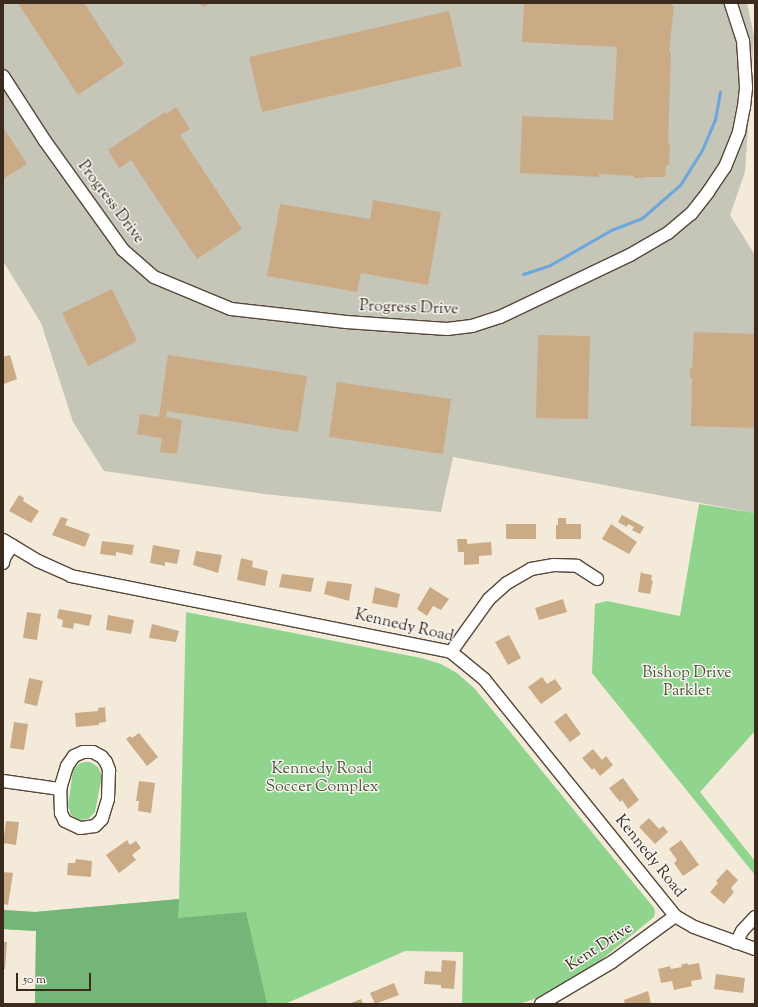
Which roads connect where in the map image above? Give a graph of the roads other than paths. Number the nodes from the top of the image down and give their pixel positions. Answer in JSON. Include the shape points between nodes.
{"nodes":[{"id":1,"x":731,"y":3,"type":"edge"},
{"id":2,"x":3,"y":76,"type":"edge"},
{"id":3,"x":7,"y":543,"type":"edge"},
{"id":4,"x":3,"y":563,"type":"edge"},
{"id":5,"x":597,"y":579,"type":"dead end"},
{"id":6,"x":451,"y":652,"type":"junction"},
{"id":7,"x":3,"y":781,"type":"edge"},
{"id":8,"x":60,"y":789,"type":"junction"},
{"id":9,"x":676,"y":916,"type":"junction"},
{"id":10,"x":755,"y":917,"type":"edge"},
{"id":11,"x":736,"y":943,"type":"junction"},
{"id":12,"x":755,"y":949,"type":"edge"},
{"id":13,"x":541,"y":1004,"type":"edge"}],
"edges":[{"from":1,"to":2,"type":"street","name":"Progress Drive","via":[[743,41],[746,88],[744,106],[739,132],[725,167],[691,214],[668,233],[630,255],[500,317],[472,326],[447,329],[230,310],[154,277],[123,250],[45,141]]},
{"from":3,"to":4,"type":"street"},
{"from":3,"to":6,"type":"street","name":"Kennedy Road","via":[[71,576]]},
{"from":5,"to":6,"type":"street","via":[[577,566],[554,565],[531,569],[507,583],[489,599]]},
{"from":6,"to":9,"type":"street","name":"Kennedy Road","via":[[484,678]]},
{"from":7,"to":8,"type":"street"},
{"from":8,"to":8,"type":"street","via":[[60,813],[65,821],[80,828],[95,826],[102,818],[108,799],[109,770],[106,762],[93,752],[83,752],[74,756],[67,766]]},
{"from":9,"to":11,"type":"street","name":"Kennedy Road","via":[[694,927]]},
{"from":9,"to":13,"type":"street","name":"Kent Drive","via":[[612,962]]},
{"from":10,"to":11,"type":"street","via":[[742,931]]},
{"from":11,"to":12,"type":"street","name":"Kennedy Road"}]}
